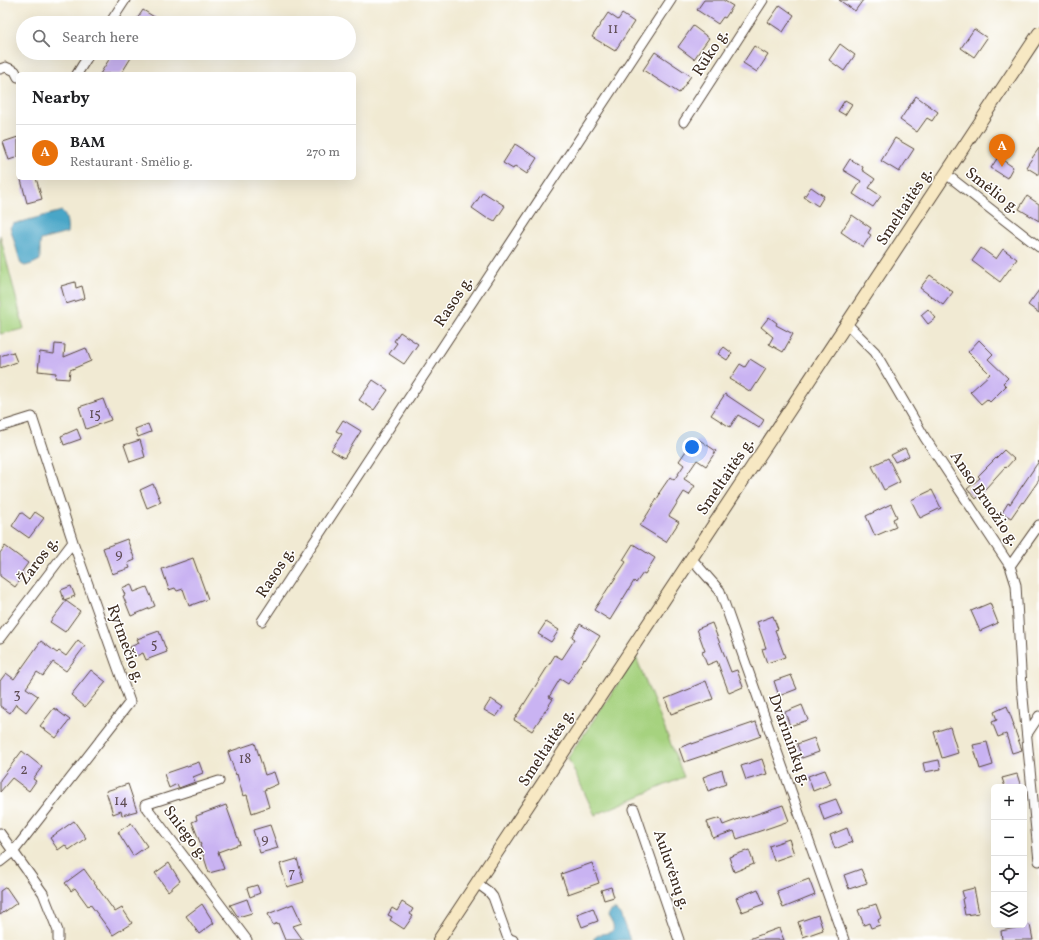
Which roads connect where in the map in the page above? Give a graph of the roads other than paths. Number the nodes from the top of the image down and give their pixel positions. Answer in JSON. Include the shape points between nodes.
{"nodes":[{"id":1,"x":125,"y":0,"type":"edge"},
{"id":2,"x":671,"y":0,"type":"edge"},
{"id":3,"x":763,"y":0,"type":"edge"},
{"id":4,"x":115,"y":16,"type":"edge"},
{"id":5,"x":1039,"y":33,"type":"edge"},
{"id":6,"x":86,"y":60,"type":"edge"},
{"id":7,"x":3,"y":68,"type":"edge"},
{"id":8,"x":78,"y":72,"type":"edge"},
{"id":9,"x":16,"y":73,"type":"edge"},
{"id":10,"x":684,"y":122,"type":"dead end"},
{"id":11,"x":946,"y":174,"type":"junction"},
{"id":12,"x":1039,"y":247,"type":"edge"},
{"id":13,"x":847,"y":324,"type":"junction"},
{"id":14,"x":0,"y":426,"type":"edge"},
{"id":15,"x":1039,"y":525,"type":"edge"},
{"id":16,"x":73,"y":542,"type":"junction"},
{"id":17,"x":691,"y":558,"type":"junction"},
{"id":18,"x":1010,"y":566,"type":"junction"},
{"id":19,"x":262,"y":621,"type":"dead end"},
{"id":20,"x":0,"y":638,"type":"edge"},
{"id":21,"x":1039,"y":716,"type":"edge"},
{"id":22,"x":1026,"y":734,"type":"junction"},
{"id":23,"x":219,"y":781,"type":"dead end"},
{"id":24,"x":634,"y":809,"type":"dead end"},
{"id":25,"x":0,"y":833,"type":"edge"},
{"id":26,"x":14,"y":851,"type":"junction"},
{"id":27,"x":1039,"y":861,"type":"edge"},
{"id":28,"x":0,"y":862,"type":"edge"},
{"id":29,"x":477,"y":882,"type":"junction"},
{"id":30,"x":58,"y":940,"type":"edge"},
{"id":31,"x":247,"y":940,"type":"edge"},
{"id":32,"x":439,"y":940,"type":"edge"},
{"id":33,"x":513,"y":940,"type":"edge"},
{"id":34,"x":679,"y":940,"type":"edge"},
{"id":35,"x":844,"y":940,"type":"edge"}],
"edges":[{"from":1,"to":4,"type":"street"},
{"from":2,"to":19,"type":"street","name":"Rasos g."},
{"from":3,"to":10,"type":"street","name":"Rūko g."},
{"from":5,"to":11,"type":"main road","name":"Smeltaitės g."},
{"from":6,"to":8,"type":"street"},
{"from":7,"to":9,"type":"street"},
{"from":11,"to":12,"type":"street","name":"Smėlio g."},
{"from":11,"to":13,"type":"main road","name":"Smeltaitės g."},
{"from":13,"to":17,"type":"main road","name":"Smeltaitės g."},
{"from":13,"to":18,"type":"street","name":"Anso Bruožio g.","via":[[875,352],[925,438]]},
{"from":14,"to":16,"type":"street","name":"Rytmečio g.","via":[[32,417]]},
{"from":15,"to":18,"type":"street"},
{"from":16,"to":20,"type":"street","name":"Žaros g."},
{"from":16,"to":26,"type":"street","name":"Rytmečio g.","via":[[130,702]]},
{"from":17,"to":29,"type":"main road","name":"Smeltaitės g."},
{"from":17,"to":35,"type":"street","name":"Dvarininkų g.","via":[[720,592]]},
{"from":18,"to":22,"type":"street","name":"Anso Bruožio g.","via":[[1016,585]]},
{"from":21,"to":22,"type":"street"},
{"from":22,"to":27,"type":"street","name":"Anso Bruožio g."},
{"from":23,"to":31,"type":"street","name":"Sniego g.","via":[[145,805]]},
{"from":24,"to":34,"type":"street","name":"Auluvėnų g."},
{"from":25,"to":26,"type":"street"},
{"from":26,"to":28,"type":"street"},
{"from":26,"to":30,"type":"street","via":[[43,893],[58,931]]},
{"from":29,"to":32,"type":"main road","name":"Smeltaitės g."},
{"from":29,"to":33,"type":"street","via":[[494,897],[507,936]]}]}
